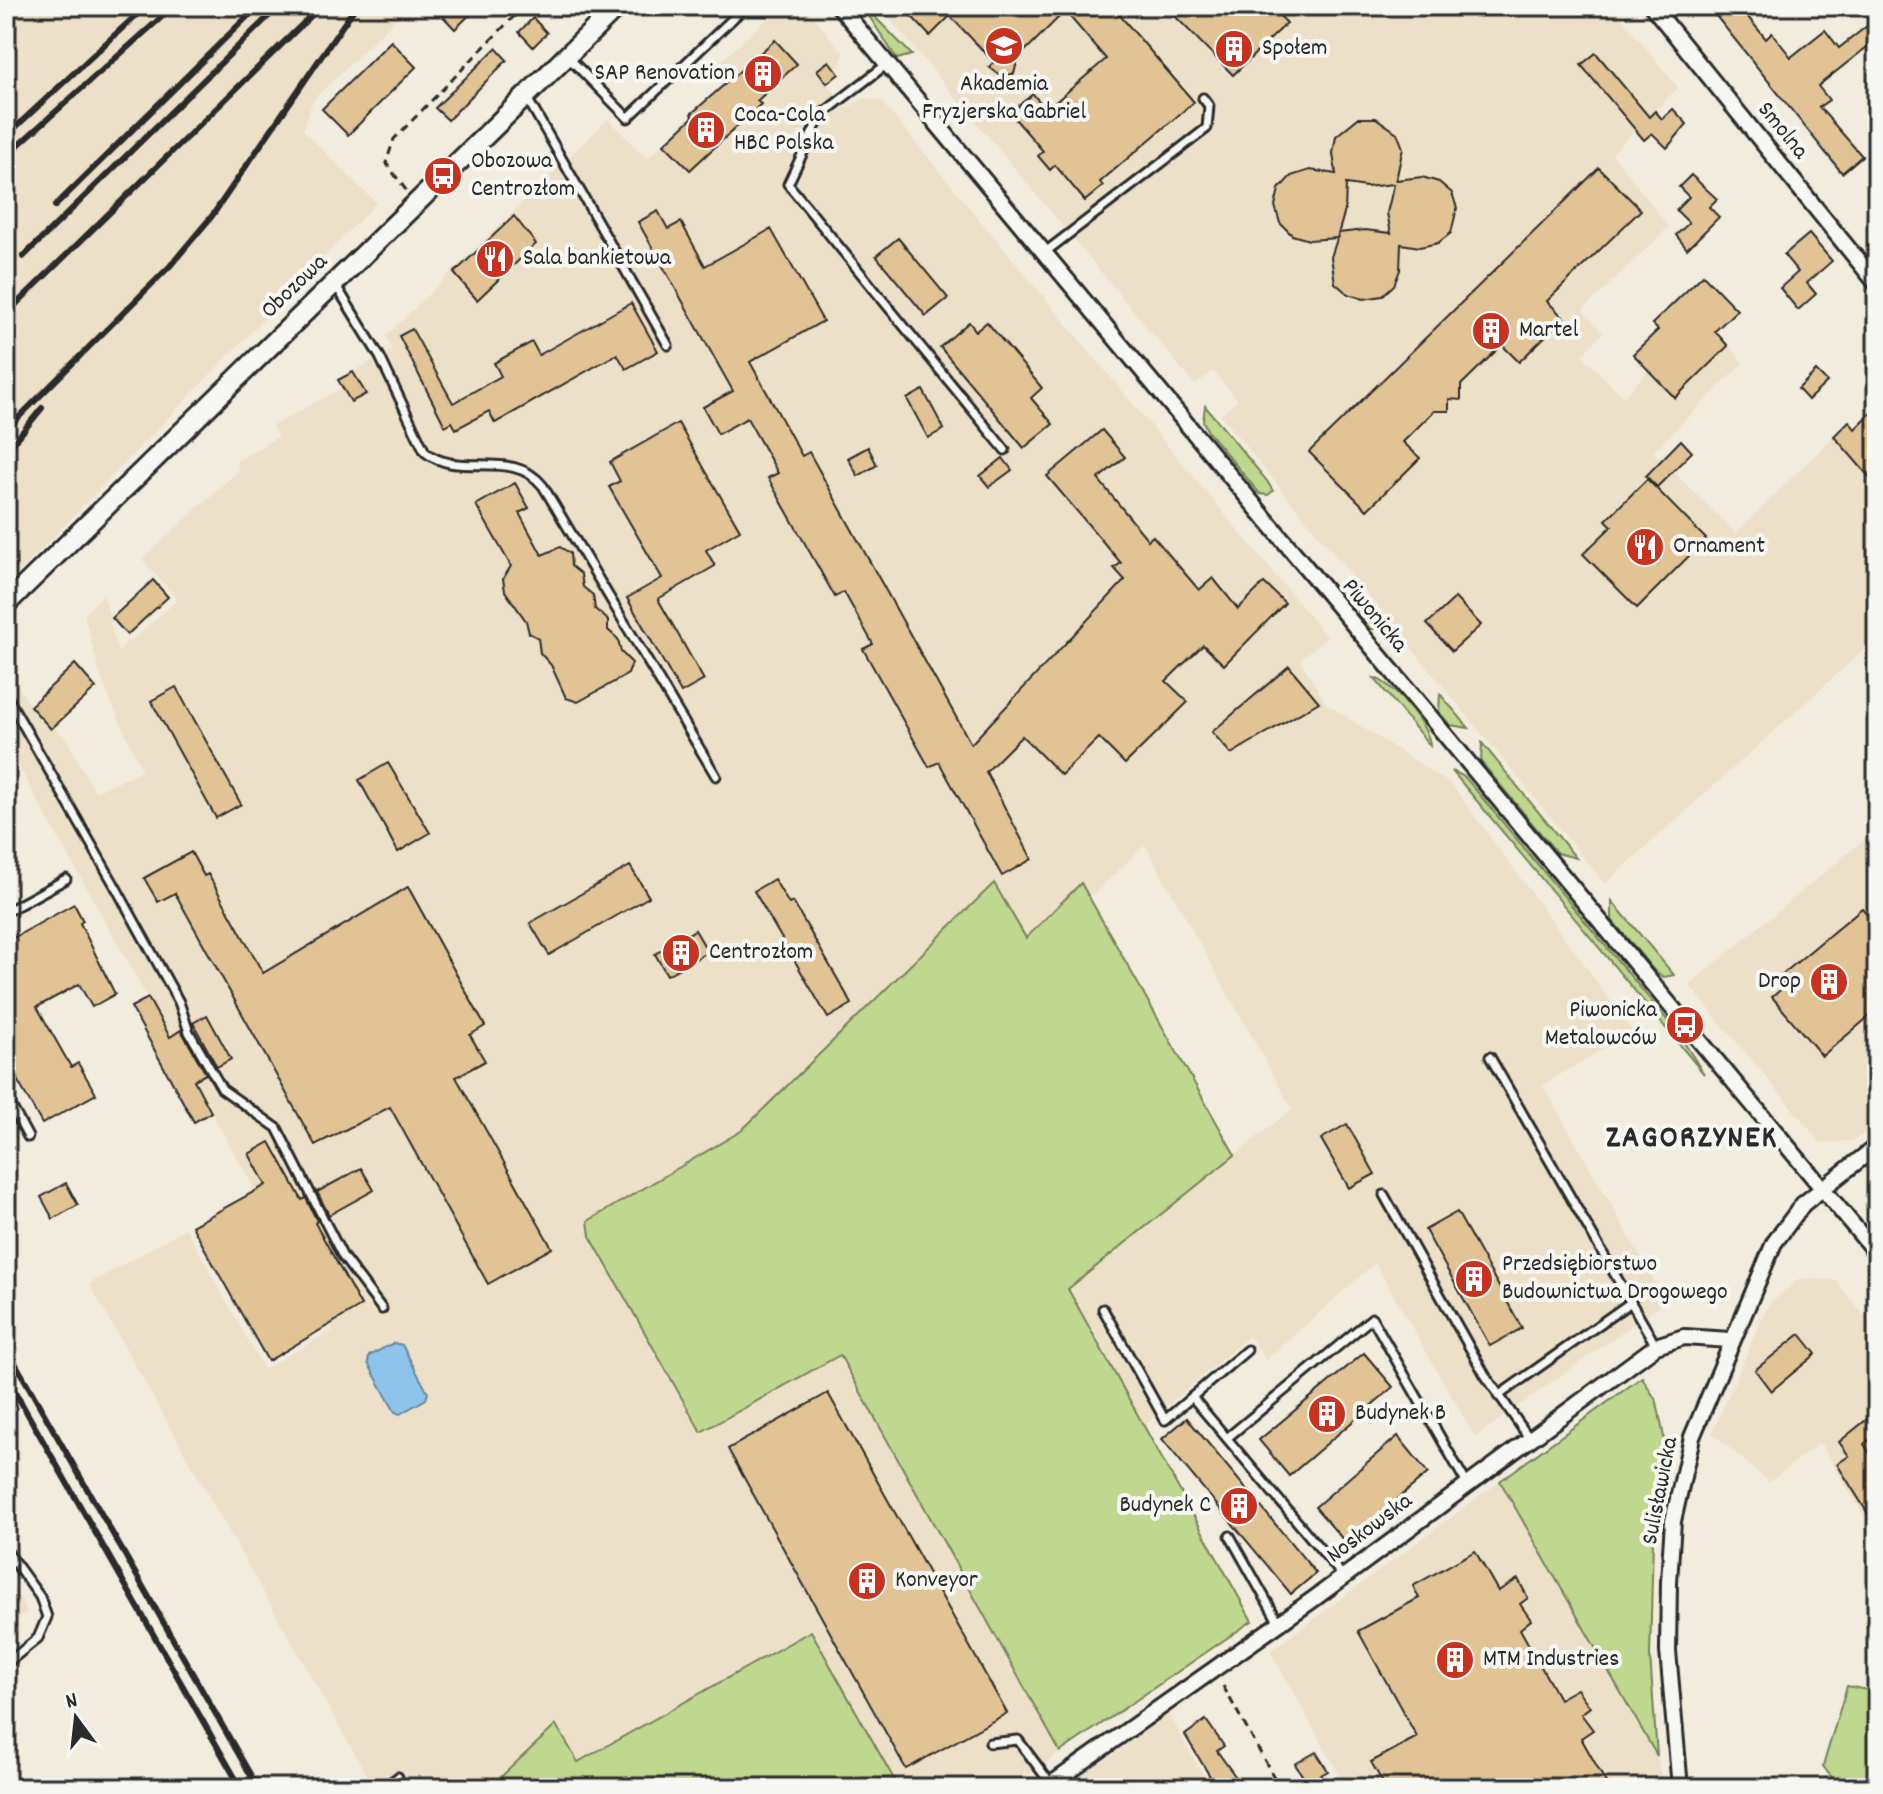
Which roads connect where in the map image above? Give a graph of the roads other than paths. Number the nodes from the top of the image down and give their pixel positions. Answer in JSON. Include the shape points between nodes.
{"nodes":[{"id":1,"x":618,"y":6,"type":"edge"},
{"id":2,"x":746,"y":6,"type":"edge"},
{"id":3,"x":839,"y":6,"type":"edge"},
{"id":4,"x":1652,"y":6,"type":"edge"},
{"id":5,"x":567,"y":55,"type":"junction"},
{"id":6,"x":887,"y":64,"type":"junction"},
{"id":7,"x":526,"y":96,"type":"junction"},
{"id":8,"x":1203,"y":98,"type":"dead end"},
{"id":9,"x":1044,"y":253,"type":"junction"},
{"id":10,"x":334,"y":282,"type":"junction"},
{"id":11,"x":1877,"y":284,"type":"edge"},
{"id":12,"x":668,"y":345,"type":"dead end"},
{"id":13,"x":1005,"y":450,"type":"dead end"},
{"id":14,"x":6,"y":604,"type":"edge"},
{"id":15,"x":6,"y":695,"type":"edge"},
{"id":16,"x":716,"y":776,"type":"dead end"},
{"id":17,"x":66,"y":879,"type":"dead end"},
{"id":18,"x":6,"y":912,"type":"edge"},
{"id":19,"x":1490,"y":1057,"type":"dead end"},
{"id":20,"x":6,"y":1096,"type":"edge"},
{"id":21,"x":28,"y":1137,"type":"dead end"},
{"id":22,"x":1877,"y":1146,"type":"edge"},
{"id":23,"x":1822,"y":1189,"type":"junction"},
{"id":24,"x":1384,"y":1195,"type":"dead end"},
{"id":25,"x":1877,"y":1254,"type":"edge"},
{"id":26,"x":1631,"y":1302,"type":"junction"},
{"id":27,"x":382,"y":1309,"type":"dead end"},
{"id":28,"x":1103,"y":1309,"type":"dead end"},
{"id":29,"x":1730,"y":1340,"type":"junction"},
{"id":30,"x":1656,"y":1346,"type":"junction"},
{"id":31,"x":1247,"y":1350,"type":"dead end"},
{"id":32,"x":1498,"y":1396,"type":"junction"},
{"id":33,"x":1192,"y":1397,"type":"junction"},
{"id":34,"x":1227,"y":1438,"type":"junction"},
{"id":35,"x":1529,"y":1438,"type":"junction"},
{"id":36,"x":1467,"y":1484,"type":"junction"},
{"id":37,"x":1230,"y":1536,"type":"dead end"},
{"id":38,"x":6,"y":1550,"type":"edge"},
{"id":39,"x":1343,"y":1576,"type":"junction"},
{"id":40,"x":1279,"y":1623,"type":"junction"},
{"id":41,"x":6,"y":1664,"type":"edge"},
{"id":42,"x":990,"y":1743,"type":"dead end"},
{"id":43,"x":398,"y":1777,"type":"dead end"},
{"id":44,"x":1048,"y":1786,"type":"edge"},
{"id":45,"x":383,"y":1788,"type":"edge"},
{"id":46,"x":1680,"y":1788,"type":"edge"}],
"edges":[{"from":1,"to":5,"type":"street","name":"Obozowa"},
{"from":2,"to":5,"type":"lane","via":[[628,118]]},
{"from":3,"to":6,"type":"street","name":"Piwonicka"},
{"from":4,"to":11,"type":"street","name":"Smolna"},
{"from":5,"to":7,"type":"street","name":"Obozowa"},
{"from":6,"to":9,"type":"street","name":"Piwonicka"},
{"from":6,"to":13,"type":"lane","via":[[821,115],[788,184]]},
{"from":7,"to":10,"type":"street","name":"Obozowa"},
{"from":7,"to":12,"type":"lane"},
{"from":8,"to":9,"type":"lane","via":[[1209,106],[1207,128]]},
{"from":9,"to":23,"type":"street","name":"Piwonicka"},
{"from":10,"to":14,"type":"street","name":"Obozowa"},
{"from":10,"to":16,"type":"lane","via":[[373,343],[425,452],[439,461],[520,467],[543,486]]},
{"from":15,"to":27,"type":"lane","via":[[179,1002],[189,1032],[222,1089],[277,1128],[343,1257]]},
{"from":17,"to":18,"type":"lane"},
{"from":19,"to":26,"type":"lane"},
{"from":20,"to":21,"type":"lane"},
{"from":22,"to":23,"type":"street"},
{"from":23,"to":25,"type":"street","name":"Piwonicka"},
{"from":23,"to":29,"type":"street","name":"Sulisławicka","via":[[1803,1204],[1774,1243]]},
{"from":24,"to":32,"type":"lane"},
{"from":26,"to":30,"type":"lane"},
{"from":26,"to":32,"type":"lane"},
{"from":28,"to":33,"type":"lane","via":[[1165,1420]]},
{"from":29,"to":30,"type":"street","name":"Noskowska","via":[[1684,1337]]},
{"from":29,"to":46,"type":"street","name":"Sulisławicka","via":[[1692,1437],[1673,1521],[1668,1651]]},
{"from":30,"to":35,"type":"street","name":"Noskowska"},
{"from":31,"to":33,"type":"lane"},
{"from":32,"to":35,"type":"lane"},
{"from":33,"to":34,"type":"lane"},
{"from":34,"to":36,"type":"lane","via":[[1372,1318]]},
{"from":34,"to":39,"type":"lane"},
{"from":35,"to":36,"type":"street","name":"Noskowska"},
{"from":36,"to":39,"type":"street","name":"Noskowska"},
{"from":37,"to":40,"type":"lane"},
{"from":38,"to":41,"type":"lane","via":[[40,1597],[47,1617],[38,1638]]},
{"from":39,"to":40,"type":"street","name":"Noskowska"},
{"from":40,"to":44,"type":"street","name":"Noskowska"},
{"from":42,"to":44,"type":"lane","via":[[1018,1740]]},
{"from":43,"to":45,"type":"lane"}]}
